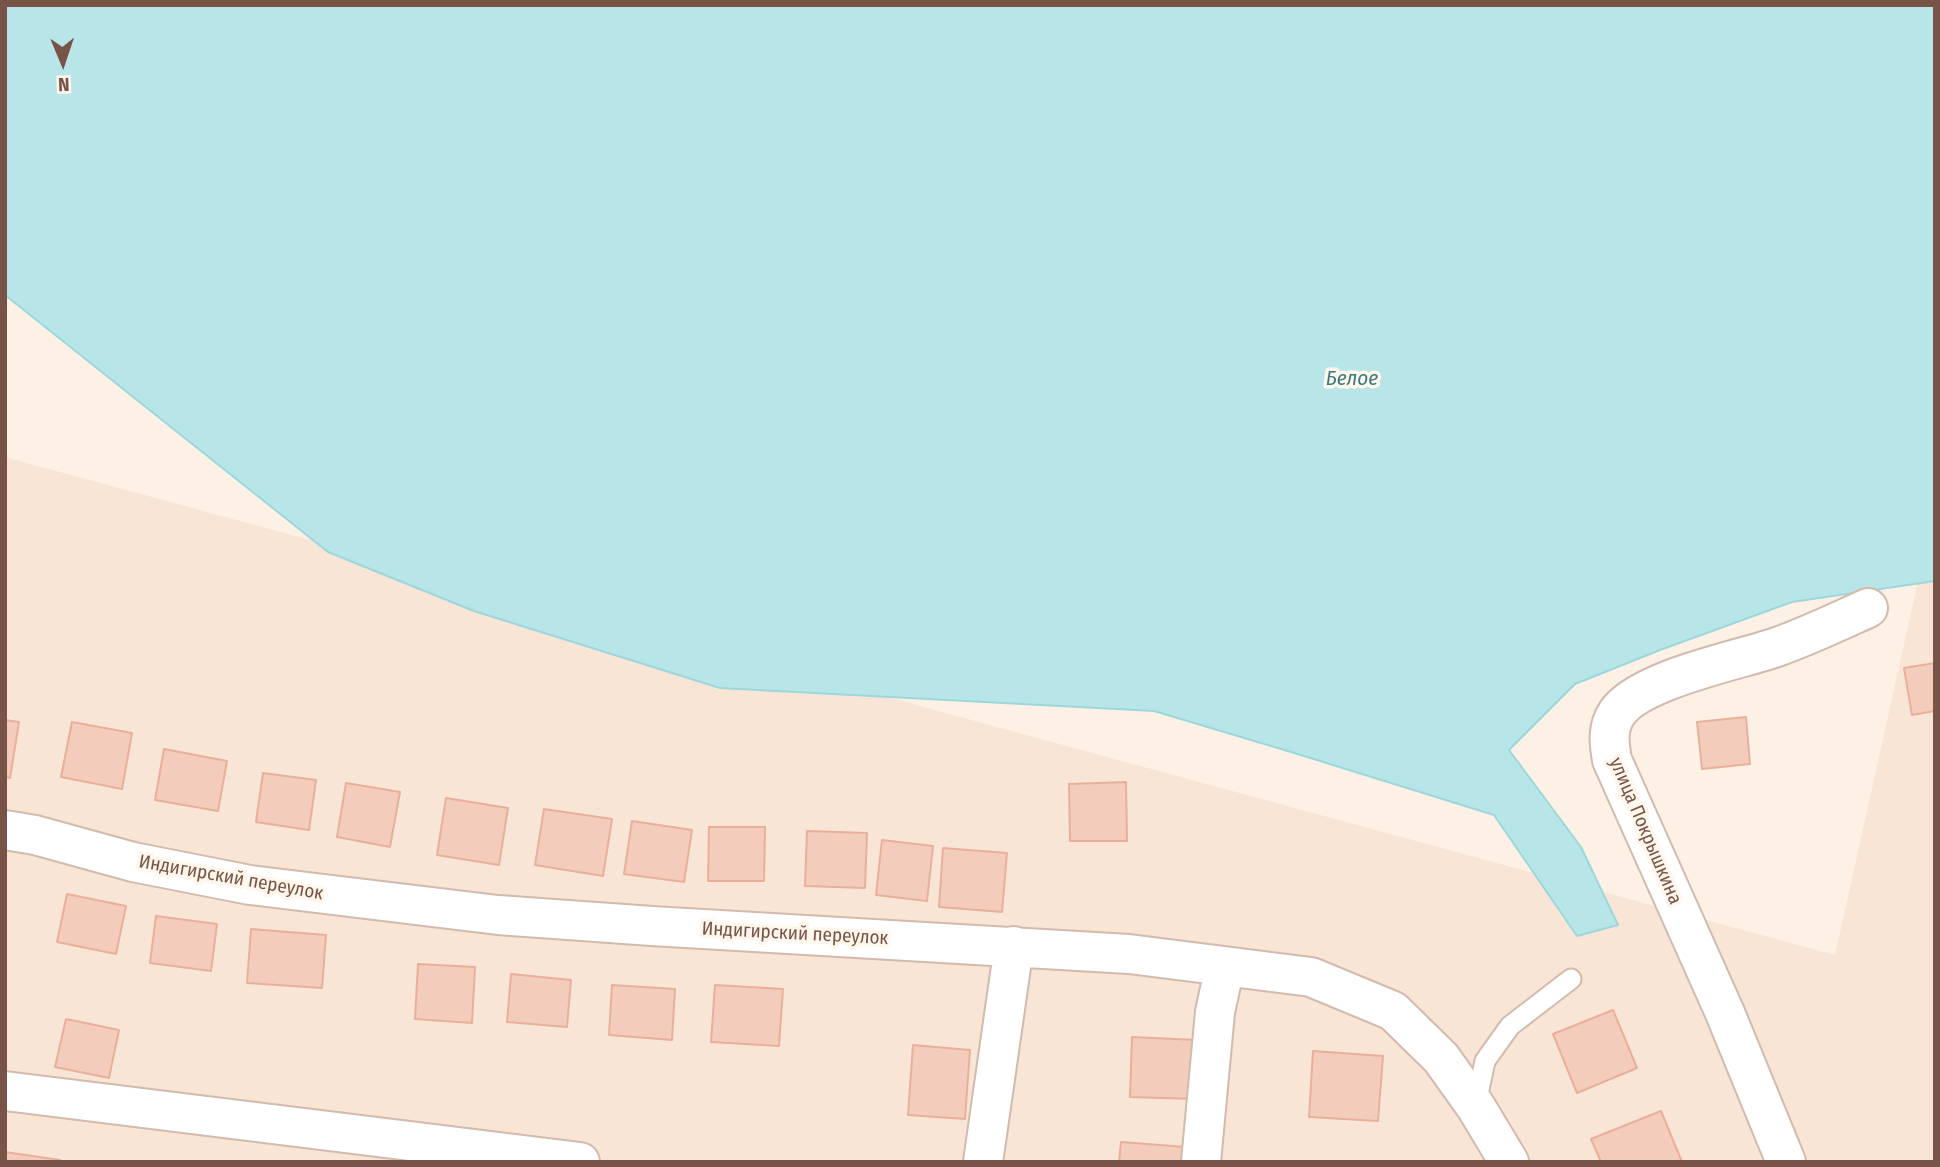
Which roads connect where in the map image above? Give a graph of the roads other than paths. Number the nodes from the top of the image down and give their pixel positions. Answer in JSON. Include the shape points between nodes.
{"nodes":[{"id":1,"x":1868,"y":608,"type":"dead end"},
{"id":2,"x":5,"y":830,"type":"edge"},
{"id":3,"x":1014,"y":946,"type":"junction"},
{"id":4,"x":1225,"y":966,"type":"junction"},
{"id":5,"x":1571,"y":979,"type":"dead end"},
{"id":6,"x":5,"y":1091,"type":"edge"},
{"id":7,"x":1476,"y":1107,"type":"junction"},
{"id":8,"x":580,"y":1162,"type":"edge"},
{"id":9,"x":984,"y":1162,"type":"edge"},
{"id":10,"x":1200,"y":1162,"type":"edge"},
{"id":11,"x":1509,"y":1162,"type":"edge"},
{"id":12,"x":1786,"y":1162,"type":"edge"}],
"edges":[{"from":1,"to":12,"type":"street","name":"улица Покрышкина","via":[[1774,648],[1659,684],[1616,713],[1608,736],[1612,760]]},
{"from":2,"to":3,"type":"street","name":"Индигирский переулок","via":[[250,885],[484,913]]},
{"from":3,"to":4,"type":"street","name":"Индигирский переулок"},
{"from":3,"to":9,"type":"street"},
{"from":4,"to":7,"type":"street","name":"Индигирский переулок","via":[[1311,977],[1394,1011],[1441,1058]]},
{"from":4,"to":10,"type":"street","via":[[1215,1012]]},
{"from":5,"to":7,"type":"lane","via":[[1510,1026],[1485,1060]]},
{"from":6,"to":8,"type":"street"},
{"from":7,"to":11,"type":"street","name":"Индигирский переулок"}]}
